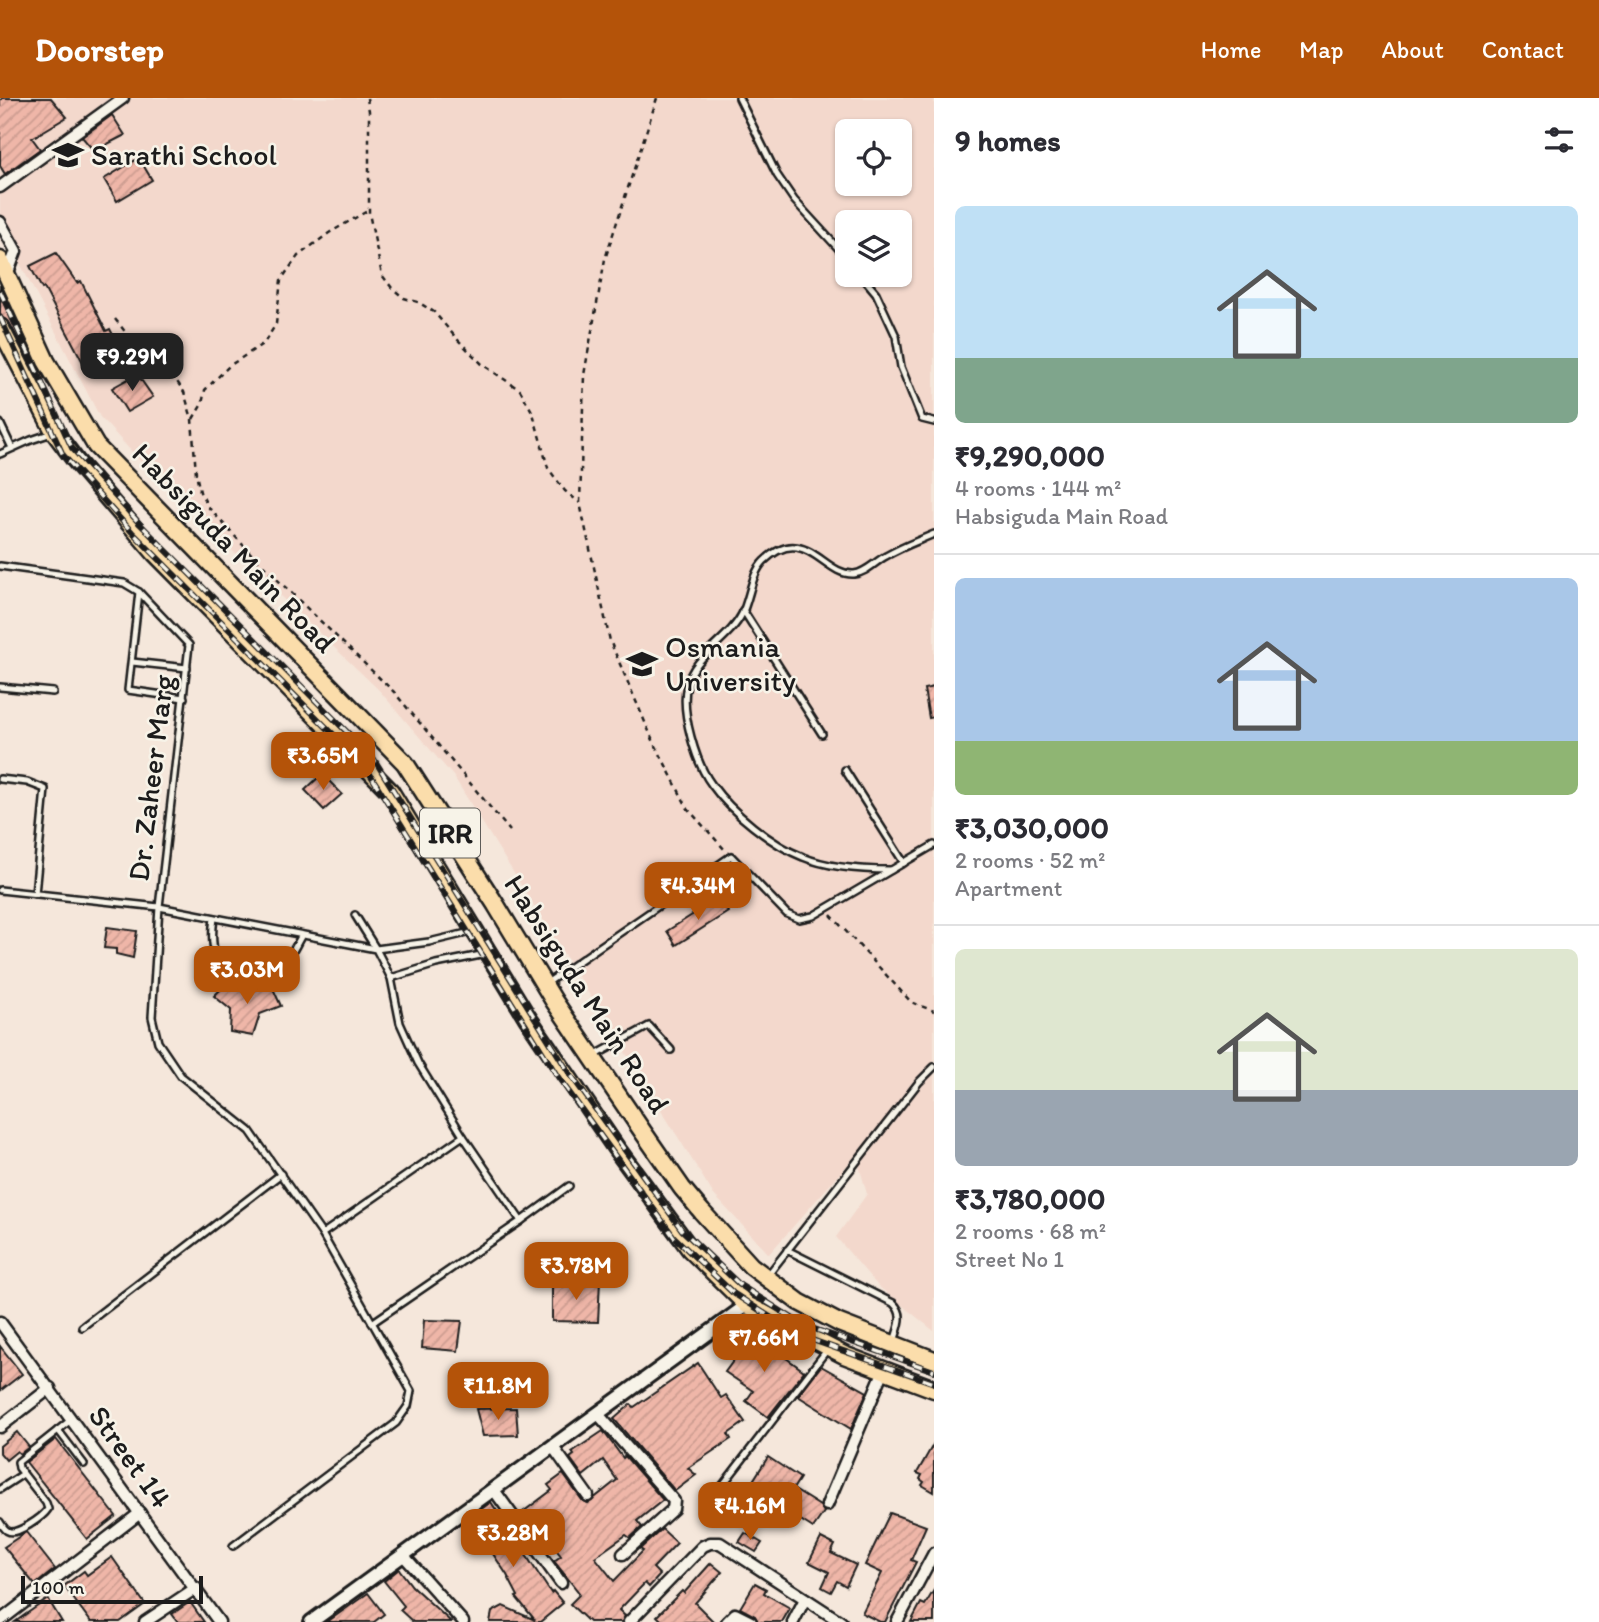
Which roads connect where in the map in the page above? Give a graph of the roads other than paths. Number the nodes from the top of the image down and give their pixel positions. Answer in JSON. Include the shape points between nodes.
{"nodes":[{"id":1,"x":124,"y":98,"type":"edge"},
{"id":2,"x":739,"y":98,"type":"edge"},
{"id":3,"x":0,"y":187,"type":"edge"},
{"id":4,"x":0,"y":222,"type":"edge"},
{"id":5,"x":835,"y":245,"type":"edge"},
{"id":6,"x":3,"y":268,"type":"edge"},
{"id":7,"x":871,"y":287,"type":"edge"},
{"id":8,"x":0,"y":327,"type":"edge"},
{"id":9,"x":934,"y":422,"type":"edge"},
{"id":10,"x":0,"y":423,"type":"edge"},
{"id":11,"x":55,"y":433,"type":"junction"},
{"id":12,"x":12,"y":448,"type":"junction"},
{"id":13,"x":0,"y":454,"type":"edge"},
{"id":14,"x":934,"y":534,"type":"edge"},
{"id":15,"x":0,"y":566,"type":"edge"},
{"id":16,"x":139,"y":592,"type":"junction"},
{"id":17,"x":743,"y":610,"type":"junction"},
{"id":18,"x":132,"y":662,"type":"junction"},
{"id":19,"x":187,"y":668,"type":"junction"},
{"id":20,"x":0,"y":687,"type":"edge"},
{"id":21,"x":53,"y":692,"type":"dead end"},
{"id":22,"x":184,"y":698,"type":"junction"},
{"id":23,"x":822,"y":734,"type":"dead end"},
{"id":24,"x":390,"y":748,"type":"junction"},
{"id":25,"x":367,"y":767,"type":"junction"},
{"id":26,"x":845,"y":770,"type":"dead end"},
{"id":27,"x":0,"y":779,"type":"edge"},
{"id":28,"x":934,"y":845,"type":"edge"},
{"id":29,"x":904,"y":863,"type":"junction"},
{"id":30,"x":891,"y":870,"type":"junction"},
{"id":31,"x":0,"y":890,"type":"edge"},
{"id":32,"x":36,"y":894,"type":"junction"},
{"id":33,"x":159,"y":907,"type":"junction"},
{"id":34,"x":355,"y":915,"type":"dead end"},
{"id":35,"x":214,"y":918,"type":"junction"},
{"id":36,"x":474,"y":931,"type":"junction"},
{"id":37,"x":302,"y":935,"type":"junction"},
{"id":38,"x":376,"y":949,"type":"junction"},
{"id":39,"x":486,"y":954,"type":"junction"},
{"id":40,"x":391,"y":978,"type":"junction"},
{"id":41,"x":544,"y":984,"type":"junction"},
{"id":42,"x":671,"y":1050,"type":"dead end"},
{"id":43,"x":593,"y":1057,"type":"junction"},
{"id":44,"x":934,"y":1068,"type":"edge"},
{"id":45,"x":643,"y":1132,"type":"junction"},
{"id":46,"x":463,"y":1136,"type":"junction"},
{"id":47,"x":616,"y":1148,"type":"junction"},
{"id":48,"x":281,"y":1174,"type":"junction"},
{"id":49,"x":569,"y":1186,"type":"dead end"},
{"id":50,"x":521,"y":1221,"type":"junction"},
{"id":51,"x":322,"y":1234,"type":"junction"},
{"id":52,"x":787,"y":1250,"type":"junction"},
{"id":53,"x":765,"y":1279,"type":"junction"},
{"id":54,"x":747,"y":1305,"type":"junction"},
{"id":55,"x":0,"y":1322,"type":"edge"},
{"id":56,"x":372,"y":1323,"type":"junction"},
{"id":57,"x":82,"y":1327,"type":"dead end"},
{"id":58,"x":893,"y":1344,"type":"junction"},
{"id":59,"x":829,"y":1347,"type":"junction"},
{"id":60,"x":934,"y":1360,"type":"edge"},
{"id":61,"x":884,"y":1370,"type":"junction"},
{"id":62,"x":50,"y":1388,"type":"junction"},
{"id":63,"x":934,"y":1389,"type":"edge"},
{"id":64,"x":598,"y":1413,"type":"junction"},
{"id":65,"x":72,"y":1419,"type":"junction"},
{"id":66,"x":0,"y":1427,"type":"edge"},
{"id":67,"x":58,"y":1430,"type":"junction"},
{"id":68,"x":553,"y":1447,"type":"junction"},
{"id":69,"x":84,"y":1464,"type":"dead end"},
{"id":70,"x":23,"y":1474,"type":"junction"},
{"id":71,"x":722,"y":1486,"type":"dead end"},
{"id":72,"x":0,"y":1489,"type":"edge"},
{"id":73,"x":494,"y":1490,"type":"junction"},
{"id":74,"x":588,"y":1496,"type":"dead end"},
{"id":75,"x":827,"y":1504,"type":"dead end"},
{"id":76,"x":140,"y":1513,"type":"junction"},
{"id":77,"x":0,"y":1522,"type":"edge"},
{"id":78,"x":233,"y":1546,"type":"dead end"},
{"id":79,"x":934,"y":1553,"type":"edge"},
{"id":80,"x":623,"y":1554,"type":"dead end"},
{"id":81,"x":403,"y":1555,"type":"junction"},
{"id":82,"x":561,"y":1583,"type":"dead end"},
{"id":83,"x":196,"y":1588,"type":"junction"},
{"id":84,"x":805,"y":1600,"type":"junction"},
{"id":85,"x":0,"y":1621,"type":"edge"},
{"id":86,"x":145,"y":1622,"type":"edge"},
{"id":87,"x":219,"y":1622,"type":"edge"},
{"id":88,"x":311,"y":1622,"type":"edge"},
{"id":89,"x":463,"y":1622,"type":"edge"},
{"id":90,"x":629,"y":1622,"type":"edge"},
{"id":91,"x":727,"y":1622,"type":"edge"},
{"id":92,"x":751,"y":1622,"type":"edge"},
{"id":93,"x":793,"y":1622,"type":"edge"},
{"id":94,"x":841,"y":1622,"type":"edge"},
{"id":95,"x":897,"y":1622,"type":"edge"}],
"edges":[{"from":1,"to":3,"type":"street"},
{"from":2,"to":5,"type":"lane","via":[[777,175]]},
{"from":4,"to":6,"type":"street","via":[[16,251]]},
{"from":6,"to":24,"type":"main road","name":"Habsiguda Main Road","number":"IRR","via":[[46,361],[96,446]]},
{"from":7,"to":9,"type":"lane","via":[[896,336],[901,367],[922,419]]},
{"from":8,"to":11,"type":"main road","name":"Habsiguda Main Road","number":"IRR"},
{"from":10,"to":12,"type":"lane"},
{"from":11,"to":12,"type":"lane"},
{"from":11,"to":25,"type":"main road","name":"Habsiguda Main Road","number":"IRR","via":[[155,553]]},
{"from":12,"to":13,"type":"lane"},
{"from":14,"to":17,"type":"lane","via":[[855,574],[844,573],[806,549],[781,551],[764,561]]},
{"from":15,"to":16,"type":"lane","name":"Dr. Zaheer Marg","via":[[124,583]]},
{"from":16,"to":18,"type":"lane"},
{"from":16,"to":19,"type":"lane","name":"Dr. Zaheer Marg","via":[[189,645]]},
{"from":17,"to":23,"type":"lane"},
{"from":17,"to":30,"type":"lane","via":[[687,683],[688,730],[711,785],[747,821],[802,857]]},
{"from":18,"to":19,"type":"lane"},
{"from":18,"to":22,"type":"lane","via":[[128,690]]},
{"from":19,"to":22,"type":"lane","name":"Dr. Zaheer Marg"},
{"from":20,"to":21,"type":"lane"},
{"from":22,"to":33,"type":"lane","name":"Dr. Zaheer Marg"},
{"from":24,"to":25,"type":"main road"},
{"from":24,"to":41,"type":"main road","name":"Habsiguda Main Road","number":"IRR","via":[[405,763]]},
{"from":25,"to":36,"type":"main road","name":"Habsiguda Main Road","number":"IRR","via":[[390,791]]},
{"from":26,"to":29,"type":"lane"},
{"from":27,"to":32,"type":"lane","via":[[45,789]]},
{"from":28,"to":29,"type":"lane"},
{"from":29,"to":30,"type":"lane"},
{"from":30,"to":41,"type":"lane","via":[[813,916],[799,919],[787,915],[731,856]]},
{"from":31,"to":32,"type":"lane"},
{"from":32,"to":33,"type":"lane"},
{"from":33,"to":35,"type":"lane","name":"Dr. Zaheer Marg"},
{"from":33,"to":48,"type":"lane","via":[[152,1017],[158,1042],[181,1076],[250,1130]]},
{"from":34,"to":38,"type":"lane"},
{"from":35,"to":37,"type":"lane","name":"Dr. Zaheer Marg"},
{"from":35,"to":37,"type":"lane","via":[[211,941],[215,958],[230,975],[242,979],[272,975],[283,967]]},
{"from":36,"to":38,"type":"lane","name":"Dr. Zaheer Marg"},
{"from":36,"to":39,"type":"main road","name":"Habsiguda Main Road","number":"IRR"},
{"from":37,"to":38,"type":"lane","name":"Dr. Zaheer Marg"},
{"from":38,"to":40,"type":"lane"},
{"from":39,"to":40,"type":"lane"},
{"from":39,"to":47,"type":"main road","name":"Habsiguda Main Road","number":"IRR"},
{"from":40,"to":46,"type":"lane","via":[[400,1023],[418,1063]]},
{"from":41,"to":43,"type":"main road","name":"Habsiguda Main Road","number":"IRR"},
{"from":42,"to":43,"type":"lane","via":[[649,1026]]},
{"from":43,"to":45,"type":"main road","name":"Habsiguda Main Road","number":"IRR"},
{"from":44,"to":52,"type":"lane"},
{"from":45,"to":47,"type":"main road"},
{"from":45,"to":53,"type":"main road","name":"Habsiguda Main Road","number":"IRR","via":[[682,1188]]},
{"from":46,"to":50,"type":"lane"},
{"from":46,"to":51,"type":"lane"},
{"from":47,"to":54,"type":"main road","name":"Habsiguda Main Road","number":"IRR","via":[[690,1249]]},
{"from":48,"to":51,"type":"lane"},
{"from":48,"to":57,"type":"lane"},
{"from":49,"to":50,"type":"lane"},
{"from":50,"to":56,"type":"lane"},
{"from":51,"to":56,"type":"lane"},
{"from":52,"to":53,"type":"lane"},
{"from":52,"to":58,"type":"lane","via":[[893,1303],[902,1316]]},
{"from":53,"to":58,"type":"main road","name":"Habsiguda Main Road","number":"IRR","via":[[821,1315]]},
{"from":54,"to":59,"type":"main road","name":"Habsiguda Main Road","number":"IRR"},
{"from":54,"to":64,"type":"street"},
{"from":55,"to":62,"type":"street","name":"Street 14"},
{"from":56,"to":78,"type":"lane","via":[[411,1391],[408,1406],[396,1423]]},
{"from":58,"to":60,"type":"main road","name":"Habsiguda Main Road","number":"IRR"},
{"from":59,"to":61,"type":"main road","name":"Habsiguda Main Road","number":"IRR"},
{"from":59,"to":71,"type":"lane"},
{"from":61,"to":63,"type":"main road","name":"Habsiguda Main Road","number":"IRR"},
{"from":61,"to":75,"type":"street"},
{"from":62,"to":65,"type":"street","name":"Street 14"},
{"from":62,"to":66,"type":"street"},
{"from":64,"to":68,"type":"street"},
{"from":64,"to":80,"type":"street","via":[[674,1501],[673,1509]]},
{"from":65,"to":67,"type":"lane"},
{"from":65,"to":76,"type":"street","name":"Street 14"},
{"from":67,"to":69,"type":"lane"},
{"from":67,"to":70,"type":"lane","via":[[18,1462]]},
{"from":68,"to":73,"type":"street"},
{"from":68,"to":74,"type":"street"},
{"from":70,"to":72,"type":"lane"},
{"from":70,"to":77,"type":"lane","via":[[48,1509],[11,1533]]},
{"from":73,"to":81,"type":"street"},
{"from":73,"to":82,"type":"street"},
{"from":76,"to":83,"type":"street","name":"Street 14"},
{"from":76,"to":85,"type":"street"},
{"from":79,"to":95,"type":"street"},
{"from":81,"to":88,"type":"street"},
{"from":81,"to":89,"type":"street"},
{"from":83,"to":86,"type":"street"},
{"from":83,"to":87,"type":"street","name":"Street 14"},
{"from":84,"to":90,"type":"street","via":[[720,1543],[710,1543]]},
{"from":84,"to":93,"type":"street"},
{"from":84,"to":94,"type":"street"},
{"from":91,"to":92,"type":"street","via":[[735,1614]]}]}
